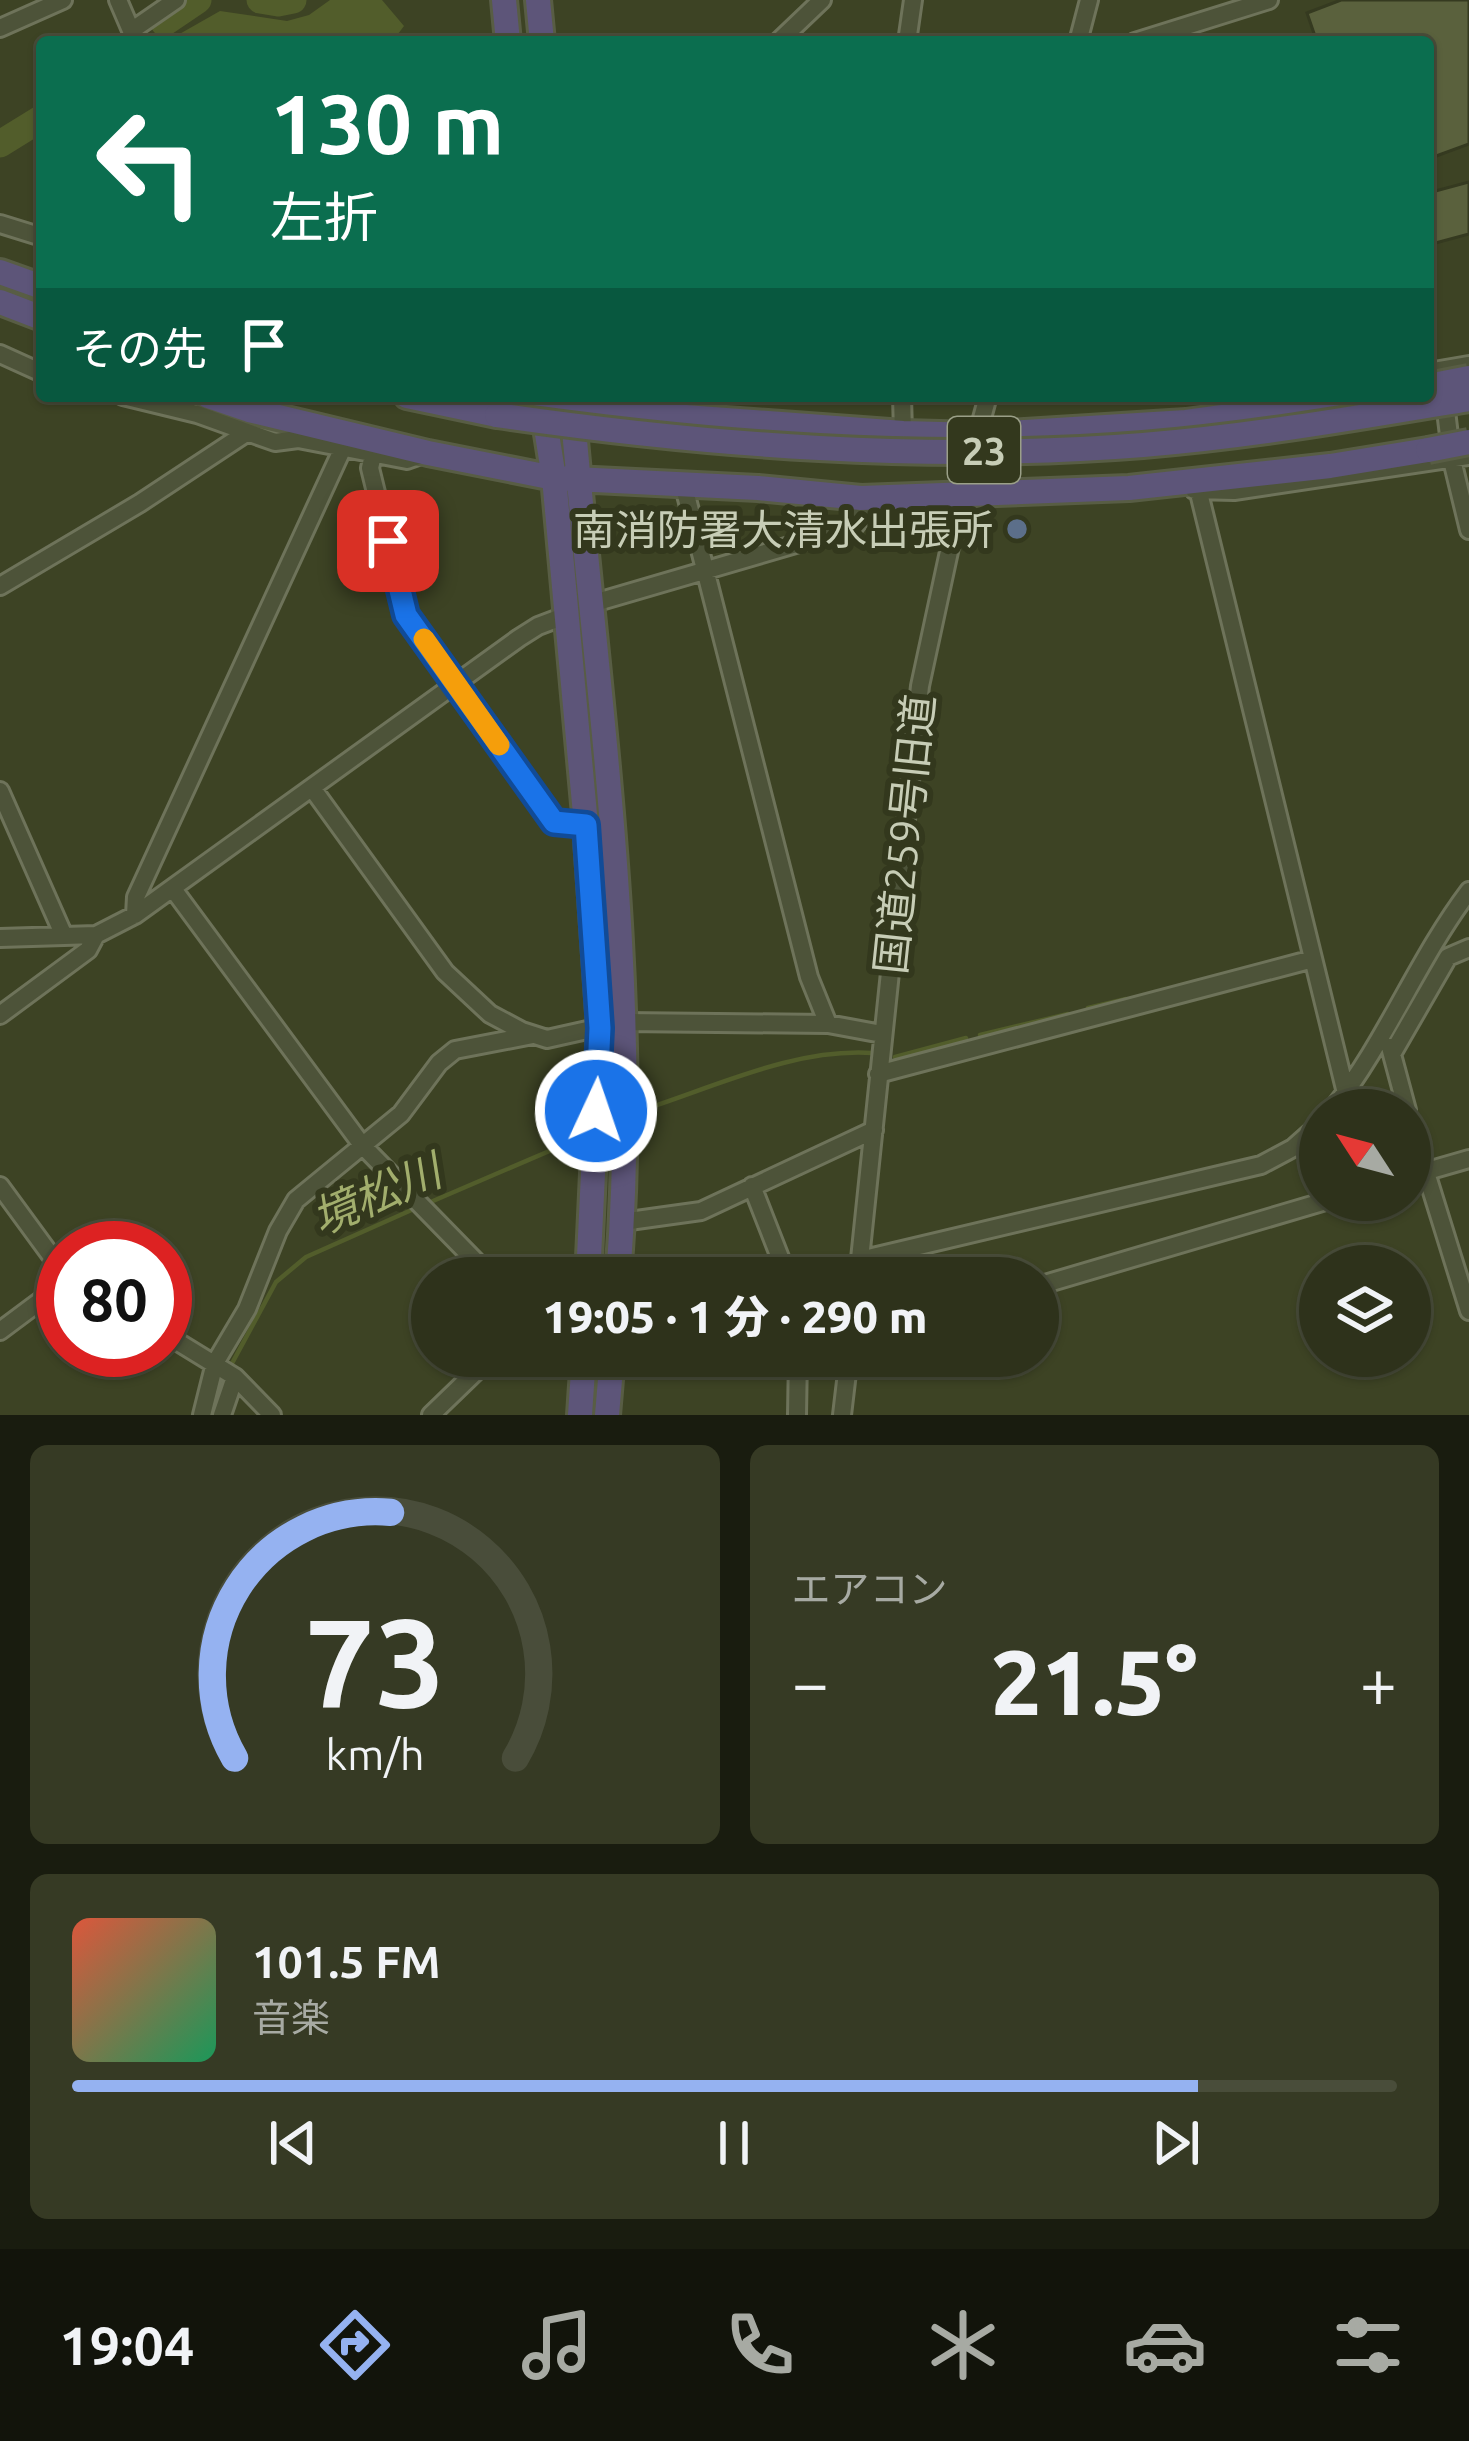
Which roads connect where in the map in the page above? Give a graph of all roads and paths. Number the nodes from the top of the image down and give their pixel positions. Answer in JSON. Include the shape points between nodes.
{"nodes":[{"id":1,"x":63,"y":0,"type":"edge"},
{"id":2,"x":118,"y":0,"type":"edge"},
{"id":3,"x":176,"y":0,"type":"edge"},
{"id":4,"x":504,"y":0,"type":"edge"},
{"id":5,"x":538,"y":0,"type":"edge"},
{"id":6,"x":822,"y":0,"type":"edge"},
{"id":7,"x":913,"y":0,"type":"edge"},
{"id":8,"x":1088,"y":0,"type":"edge"},
{"id":9,"x":1269,"y":0,"type":"edge"},
{"id":10,"x":0,"y":28,"type":"edge"},
{"id":11,"x":134,"y":36,"type":"edge"},
{"id":12,"x":135,"y":36,"type":"edge"},
{"id":13,"x":507,"y":36,"type":"edge"},
{"id":14,"x":541,"y":36,"type":"edge"},
{"id":15,"x":784,"y":36,"type":"edge"},
{"id":16,"x":909,"y":36,"type":"edge"},
{"id":17,"x":1079,"y":36,"type":"edge"},
{"id":18,"x":1154,"y":36,"type":"edge"},
{"id":19,"x":0,"y":224,"type":"edge"},
{"id":20,"x":36,"y":235,"type":"edge"},
{"id":21,"x":0,"y":257,"type":"edge"},
{"id":22,"x":36,"y":270,"type":"edge"},
{"id":23,"x":0,"y":272,"type":"edge"},
{"id":24,"x":36,"y":284,"type":"edge"},
{"id":25,"x":0,"y":302,"type":"edge"},
{"id":26,"x":36,"y":316,"type":"edge"},
{"id":27,"x":0,"y":354,"type":"edge"},
{"id":28,"x":1469,"y":364,"type":"edge"},
{"id":29,"x":36,"y":370,"type":"edge"},
{"id":30,"x":1434,"y":375,"type":"edge"},
{"id":31,"x":1434,"y":376,"type":"edge"},
{"id":32,"x":1469,"y":378,"type":"edge"},
{"id":33,"x":1434,"y":381,"type":"edge"},
{"id":34,"x":1469,"y":399,"type":"edge"},
{"id":35,"x":148,"y":402,"type":"edge"},
{"id":36,"x":226,"y":402,"type":"edge"},
{"id":37,"x":434,"y":402,"type":"edge"},
{"id":38,"x":543,"y":402,"type":"edge"},
{"id":39,"x":565,"y":402,"type":"edge"},
{"id":40,"x":617,"y":402,"type":"edge"},
{"id":41,"x":902,"y":402,"type":"edge"},
{"id":42,"x":986,"y":402,"type":"edge"},
{"id":43,"x":1246,"y":402,"type":"edge"},
{"id":44,"x":1331,"y":402,"type":"edge"},
{"id":45,"x":658,"y":406,"type":"edge"},
{"id":46,"x":1186,"y":422,"type":"junction"},
{"id":47,"x":246,"y":433,"type":"junction"},
{"id":48,"x":903,"y":433,"type":"junction"},
{"id":49,"x":978,"y":435,"type":"junction"},
{"id":50,"x":342,"y":450,"type":"junction"},
{"id":51,"x":428,"y":453,"type":"junction"},
{"id":52,"x":1463,"y":453,"type":"edge"},
{"id":53,"x":373,"y":455,"type":"junction"},
{"id":54,"x":567,"y":479,"type":"junction"},
{"id":55,"x":684,"y":487,"type":"junction"},
{"id":56,"x":1191,"y":488,"type":"junction"},
{"id":57,"x":961,"y":496,"type":"junction"},
{"id":58,"x":861,"y":498,"type":"junction"},
{"id":59,"x":1469,"y":530,"type":"edge"},
{"id":60,"x":707,"y":568,"type":"junction"},
{"id":61,"x":0,"y":586,"type":"edge"},
{"id":62,"x":594,"y":603,"type":"junction"},
{"id":63,"x":567,"y":615,"type":"junction"},
{"id":64,"x":456,"y":684,"type":"junction"},
{"id":65,"x":312,"y":788,"type":"junction"},
{"id":66,"x":0,"y":791,"type":"edge"},
{"id":67,"x":586,"y":825,"type":"junction"},
{"id":68,"x":173,"y":889,"type":"junction"},
{"id":69,"x":1469,"y":891,"type":"edge"},
{"id":70,"x":135,"y":915,"type":"junction"},
{"id":71,"x":96,"y":935,"type":"junction"},
{"id":72,"x":64,"y":936,"type":"junction"},
{"id":73,"x":0,"y":938,"type":"edge"},
{"id":74,"x":1469,"y":948,"type":"edge"},
{"id":75,"x":1313,"y":958,"type":"junction"},
{"id":76,"x":0,"y":1015,"type":"edge"},
{"id":77,"x":828,"y":1024,"type":"junction"},
{"id":78,"x":611,"y":1025,"type":"junction"},
{"id":79,"x":882,"y":1034,"type":"junction"},
{"id":80,"x":533,"y":1036,"type":"junction"},
{"id":81,"x":1386,"y":1047,"type":"junction"},
{"id":82,"x":878,"y":1074,"type":"junction"},
{"id":83,"x":1345,"y":1089,"type":"edge"},
{"id":84,"x":1349,"y":1089,"type":"edge"},
{"id":85,"x":1400,"y":1089,"type":"edge"},
{"id":86,"x":874,"y":1130,"type":"junction"},
{"id":87,"x":1299,"y":1143,"type":"edge"},
{"id":88,"x":362,"y":1145,"type":"junction"},
{"id":89,"x":1469,"y":1159,"type":"edge"},
{"id":90,"x":1431,"y":1170,"type":"edge"},
{"id":91,"x":0,"y":1186,"type":"edge"},
{"id":92,"x":752,"y":1186,"type":"junction"},
{"id":93,"x":1299,"y":1209,"type":"edge"},
{"id":94,"x":1431,"y":1211,"type":"edge"},
{"id":95,"x":622,"y":1222,"type":"junction"},
{"id":96,"x":36,"y":1235,"type":"edge"},
{"id":97,"x":472,"y":1257,"type":"edge"},
{"id":98,"x":590,"y":1257,"type":"edge"},
{"id":99,"x":620,"y":1257,"type":"edge"},
{"id":100,"x":780,"y":1257,"type":"edge"},
{"id":101,"x":860,"y":1257,"type":"edge"},
{"id":102,"x":905,"y":1257,"type":"edge"},
{"id":103,"x":1059,"y":1280,"type":"edge"},
{"id":104,"x":36,"y":1304,"type":"edge"},
{"id":105,"x":1469,"y":1312,"type":"edge"},
{"id":106,"x":0,"y":1331,"type":"edge"},
{"id":107,"x":192,"y":1350,"type":"edge"},
{"id":108,"x":226,"y":1371,"type":"junction"},
{"id":109,"x":470,"y":1377,"type":"edge"},
{"id":110,"x":583,"y":1377,"type":"edge"},
{"id":111,"x":610,"y":1377,"type":"edge"},
{"id":112,"x":798,"y":1377,"type":"edge"},
{"id":113,"x":847,"y":1377,"type":"edge"},
{"id":114,"x":202,"y":1415,"type":"edge"},
{"id":115,"x":222,"y":1415,"type":"edge"},
{"id":116,"x":272,"y":1415,"type":"edge"},
{"id":117,"x":431,"y":1415,"type":"edge"},
{"id":118,"x":580,"y":1415,"type":"edge"},
{"id":119,"x":607,"y":1415,"type":"edge"},
{"id":120,"x":797,"y":1415,"type":"edge"},
{"id":121,"x":842,"y":1415,"type":"edge"}],
"edges":[{"from":1,"to":10,"type":"street"},
{"from":2,"to":11,"type":"street"},
{"from":3,"to":12,"type":"street"},
{"from":4,"to":13,"type":"highway"},
{"from":5,"to":14,"type":"highway"},
{"from":6,"to":15,"type":"street"},
{"from":7,"to":16,"type":"street"},
{"from":8,"to":17,"type":"street"},
{"from":9,"to":18,"type":"street"},
{"from":19,"to":20,"type":"street"},
{"from":21,"to":22,"type":"highway"},
{"from":23,"to":24,"type":"highway"},
{"from":25,"to":26,"type":"highway"},
{"from":27,"to":29,"type":"street"},
{"from":28,"to":30,"type":"street"},
{"from":31,"to":32,"type":"highway","bridge":true},
{"from":33,"to":52,"type":"street"},
{"from":34,"to":37,"type":"highway","number":"23","bridge":true,"via":[[1142,445],[934,452],[631,435]]},
{"from":35,"to":47,"type":"street"},
{"from":36,"to":51,"type":"highway","number":"23"},
{"from":38,"to":54,"type":"highway"},
{"from":39,"to":54,"type":"highway"},
{"from":40,"to":45,"type":"highway","number":"23"},
{"from":41,"to":48,"type":"street"},
{"from":42,"to":49,"type":"street","name":"国道259号旧道"},
{"from":43,"to":46,"type":"street"},
{"from":44,"to":46,"type":"highway","number":"23"},
{"from":45,"to":48,"type":"highway","number":"23"},
{"from":46,"to":49,"type":"highway","number":"23"},
{"from":47,"to":50,"type":"street"},
{"from":47,"to":61,"type":"street"},
{"from":48,"to":49,"type":"highway","number":"23"},
{"from":49,"to":57,"type":"street","name":"国道259号旧道"},
{"from":50,"to":53,"type":"street"},
{"from":50,"to":70,"type":"street","via":[[136,897]]},
{"from":51,"to":53,"type":"street","via":[[407,460]]},
{"from":51,"to":54,"type":"highway","number":"23"},
{"from":52,"to":56,"type":"street","via":[[1295,484]]},
{"from":52,"to":56,"type":"highway","number":"23","bridge":true,"via":[[1428,450]]},
{"from":52,"to":59,"type":"street"},
{"from":53,"to":64,"type":"street","via":[[406,615]]},
{"from":54,"to":55,"type":"highway","number":"23"},
{"from":54,"to":62,"type":"highway"},
{"from":54,"to":63,"type":"highway"},
{"from":55,"to":58,"type":"highway","number":"23"},
{"from":55,"to":60,"type":"street"},
{"from":56,"to":57,"type":"highway","number":"23"},
{"from":56,"to":75,"type":"street"},
{"from":57,"to":58,"type":"highway","number":"23"},
{"from":57,"to":79,"type":"street","name":"国道259号旧道","via":[[920,686]]},
{"from":58,"to":60,"type":"street","via":[[854,527]]},
{"from":60,"to":62,"type":"street"},
{"from":60,"to":77,"type":"street","via":[[809,977]]},
{"from":62,"to":78,"type":"highway","via":[[615,860]]},
{"from":63,"to":64,"type":"street"},
{"from":63,"to":67,"type":"highway"},
{"from":64,"to":65,"type":"street"},
{"from":64,"to":67,"type":"street","via":[[554,822]]},
{"from":65,"to":68,"type":"street"},
{"from":65,"to":80,"type":"street","via":[[445,972],[490,1014]]},
{"from":66,"to":72,"type":"street"},
{"from":67,"to":78,"type":"highway"},
{"from":68,"to":70,"type":"street"},
{"from":68,"to":88,"type":"street"},
{"from":69,"to":81,"type":"street"},
{"from":70,"to":71,"type":"street"},
{"from":71,"to":72,"type":"street"},
{"from":71,"to":76,"type":"street","via":[[88,950]]},
{"from":72,"to":73,"type":"street"},
{"from":74,"to":81,"type":"street","via":[[1448,958]]},
{"from":75,"to":82,"type":"street"},
{"from":75,"to":83,"type":"street"},
{"from":77,"to":78,"type":"street"},
{"from":77,"to":79,"type":"street"},
{"from":78,"to":80,"type":"street"},
{"from":78,"to":95,"type":"highway"},
{"from":78,"to":98,"type":"highway"},
{"from":79,"to":82,"type":"street","name":"国道259号旧道"},
{"from":80,"to":88,"type":"street","via":[[455,1050],[401,1114]]},
{"from":81,"to":84,"type":"street"},
{"from":81,"to":85,"type":"street"},
{"from":82,"to":86,"type":"street","name":"国道259号旧道"},
{"from":86,"to":92,"type":"street"},
{"from":86,"to":101,"type":"street","name":"国道259号旧道"},
{"from":87,"to":102,"type":"street","via":[[1261,1165]]},
{"from":88,"to":97,"type":"street"},
{"from":88,"to":108,"type":"street","via":[[296,1200]]},
{"from":89,"to":90,"type":"street"},
{"from":91,"to":96,"type":"street"},
{"from":92,"to":95,"type":"street","via":[[701,1211]]},
{"from":92,"to":100,"type":"street"},
{"from":93,"to":103,"type":"street"},
{"from":94,"to":105,"type":"street"},
{"from":95,"to":99,"type":"highway"},
{"from":104,"to":106,"type":"street"},
{"from":107,"to":108,"type":"street"},
{"from":108,"to":114,"type":"street"},
{"from":108,"to":115,"type":"street"},
{"from":108,"to":116,"type":"street"},
{"from":109,"to":117,"type":"street"},
{"from":110,"to":118,"type":"highway"},
{"from":111,"to":119,"type":"highway"},
{"from":112,"to":120,"type":"street"},
{"from":113,"to":121,"type":"street"}]}
